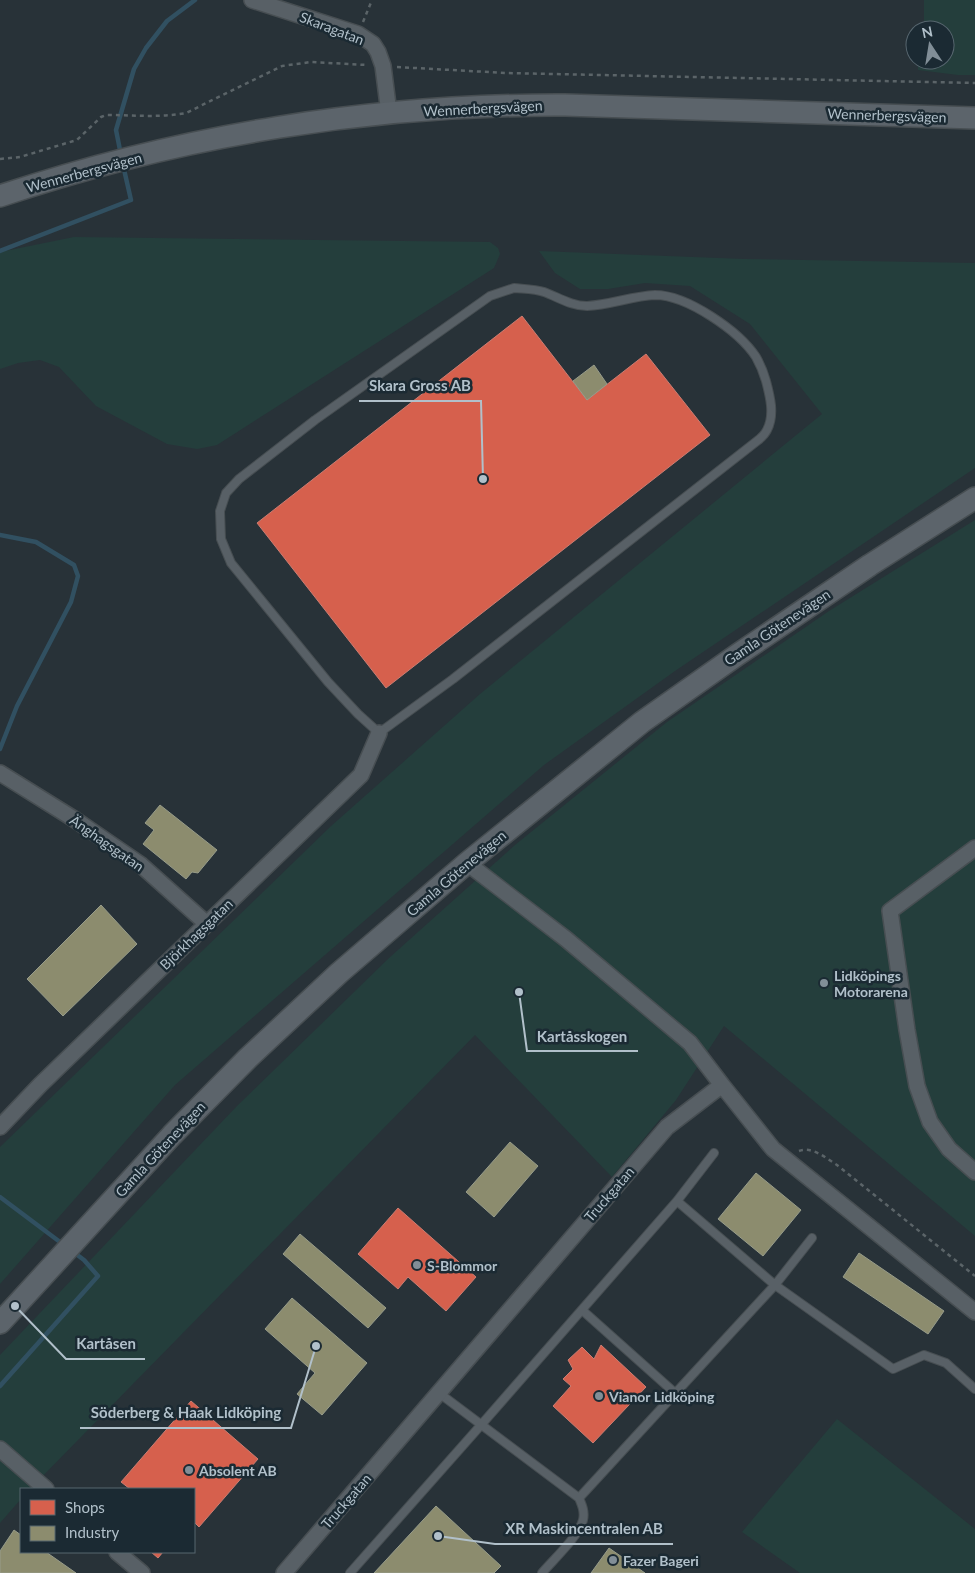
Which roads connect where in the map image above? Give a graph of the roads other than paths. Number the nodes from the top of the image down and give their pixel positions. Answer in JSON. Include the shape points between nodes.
{"nodes":[{"id":1,"x":252,"y":0,"type":"edge"},
{"id":2,"x":389,"y":113,"type":"junction"},
{"id":3,"x":975,"y":118,"type":"edge"},
{"id":4,"x":0,"y":196,"type":"edge"},
{"id":5,"x":975,"y":498,"type":"edge"},
{"id":6,"x":379,"y":733,"type":"junction"},
{"id":7,"x":0,"y":773,"type":"edge"},
{"id":8,"x":975,"y":848,"type":"edge"},
{"id":9,"x":467,"y":863,"type":"junction"},
{"id":10,"x":207,"y":924,"type":"junction"},
{"id":11,"x":722,"y":1085,"type":"junction"},
{"id":12,"x":0,"y":1127,"type":"edge"},
{"id":13,"x":714,"y":1153,"type":"dead end"},
{"id":14,"x":975,"y":1172,"type":"edge"},
{"id":15,"x":676,"y":1201,"type":"junction"},
{"id":16,"x":812,"y":1238,"type":"dead end"},
{"id":17,"x":774,"y":1285,"type":"junction"},
{"id":18,"x":582,"y":1310,"type":"junction"},
{"id":19,"x":975,"y":1312,"type":"edge"},
{"id":20,"x":0,"y":1323,"type":"edge"},
{"id":21,"x":975,"y":1389,"type":"edge"},
{"id":22,"x":439,"y":1393,"type":"junction"},
{"id":23,"x":675,"y":1394,"type":"junction"},
{"id":24,"x":481,"y":1426,"type":"junction"},
{"id":25,"x":0,"y":1449,"type":"edge"},
{"id":26,"x":45,"y":1488,"type":"edge"},
{"id":27,"x":579,"y":1498,"type":"junction"},
{"id":28,"x":118,"y":1553,"type":"edge"},
{"id":29,"x":142,"y":1573,"type":"edge"},
{"id":30,"x":284,"y":1573,"type":"edge"},
{"id":31,"x":350,"y":1573,"type":"edge"},
{"id":32,"x":542,"y":1573,"type":"edge"}],
"edges":[{"from":1,"to":2,"type":"street","name":"Skaragatan","via":[[358,34],[372,44],[383,66]]},
{"from":2,"to":3,"type":"street","name":"Wennerbergsvägen","via":[[484,106],[565,105]]},
{"from":2,"to":4,"type":"street","name":"Wennerbergsvägen","via":[[310,122],[192,144]]},
{"from":5,"to":9,"type":"street","name":"Gamla Götenevägen","via":[[854,575],[642,722]]},
{"from":6,"to":6,"type":"lane","via":[[758,441],[771,418],[770,399],[756,357],[742,341],[700,309],[681,300],[657,295],[637,296],[587,306],[566,302],[543,292],[514,288],[490,296],[315,420],[232,486],[220,511],[220,539],[231,563],[328,682]]},
{"from":6,"to":10,"type":"street","name":"Björkhagsgatan","via":[[361,774]]},
{"from":7,"to":10,"type":"street","name":"Änghagsgatan","via":[[141,865]]},
{"from":8,"to":14,"type":"street","via":[[890,911],[917,1086],[930,1122],[949,1149]]},
{"from":9,"to":11,"type":"street","via":[[566,939],[690,1043]]},
{"from":9,"to":20,"type":"street","name":"Gamla Götenevägen","via":[[339,973],[248,1058],[172,1135]]},
{"from":10,"to":12,"type":"street","name":"Björkhagsgatan"},
{"from":11,"to":19,"type":"street","via":[[773,1150]]},
{"from":11,"to":22,"type":"street","name":"Truckgatan","via":[[667,1127]]},
{"from":13,"to":15,"type":"lane"},
{"from":15,"to":17,"type":"lane"},
{"from":15,"to":18,"type":"lane"},
{"from":16,"to":17,"type":"lane"},
{"from":17,"to":21,"type":"lane","via":[[893,1369],[924,1356],[946,1362]]},
{"from":17,"to":23,"type":"lane"},
{"from":18,"to":23,"type":"lane"},
{"from":18,"to":24,"type":"lane"},
{"from":22,"to":24,"type":"lane"},
{"from":22,"to":30,"type":"street","name":"Truckgatan"},
{"from":23,"to":27,"type":"lane"},
{"from":24,"to":27,"type":"lane"},
{"from":24,"to":31,"type":"lane"},
{"from":25,"to":26,"type":"street"},
{"from":27,"to":32,"type":"lane","via":[[584,1510],[579,1530]]},
{"from":28,"to":29,"type":"street"}]}
